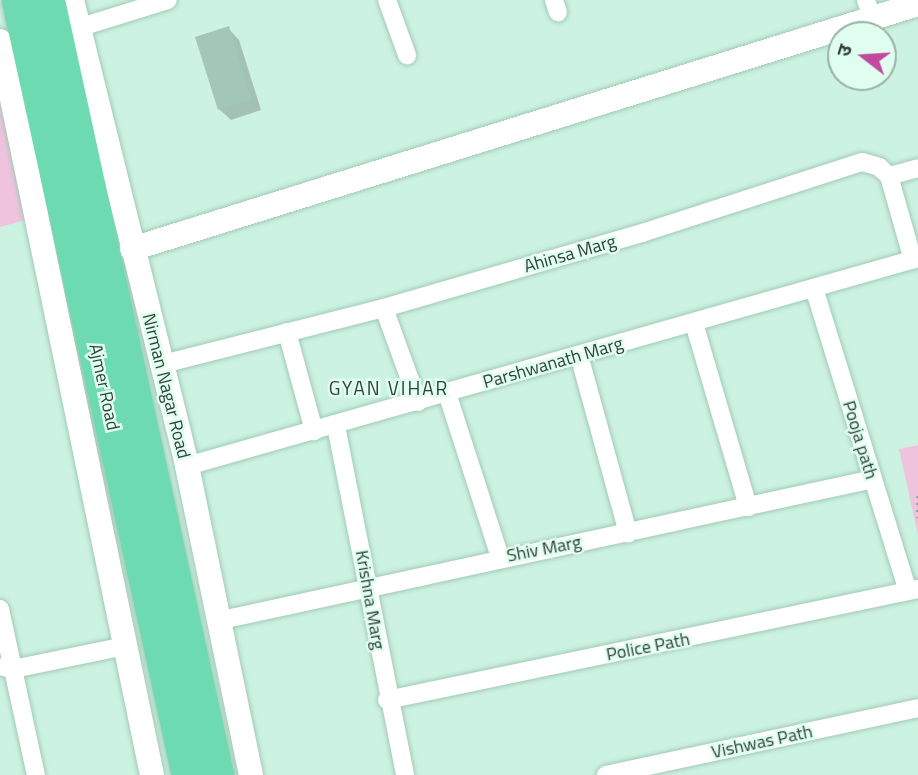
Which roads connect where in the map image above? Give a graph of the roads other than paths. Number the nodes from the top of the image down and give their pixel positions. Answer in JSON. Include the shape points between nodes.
{"nodes":[{"id":1,"x":18,"y":0,"type":"edge"},
{"id":2,"x":48,"y":0,"type":"edge"},
{"id":3,"x":72,"y":0,"type":"edge"},
{"id":4,"x":168,"y":0,"type":"edge"},
{"id":5,"x":387,"y":0,"type":"edge"},
{"id":6,"x":918,"y":4,"type":"edge"},
{"id":7,"x":869,"y":10,"type":"edge"},
{"id":8,"x":78,"y":28,"type":"junction"},
{"id":9,"x":0,"y":41,"type":"edge"},
{"id":10,"x":407,"y":55,"type":"dead end"},
{"id":11,"x":18,"y":109,"type":"edge"},
{"id":12,"x":918,"y":168,"type":"edge"},
{"id":13,"x":889,"y":176,"type":"junction"},
{"id":14,"x":132,"y":249,"type":"junction"},
{"id":15,"x":916,"y":259,"type":"edge"},
{"id":16,"x":814,"y":288,"type":"junction"},
{"id":17,"x":384,"y":307,"type":"junction"},
{"id":18,"x":694,"y":323,"type":"junction"},
{"id":19,"x":287,"y":332,"type":"junction"},
{"id":20,"x":579,"y":355,"type":"junction"},
{"id":21,"x":159,"y":365,"type":"junction"},
{"id":22,"x":447,"y":393,"type":"junction"},
{"id":23,"x":418,"y":401,"type":"junction"},
{"id":24,"x":336,"y":426,"type":"junction"},
{"id":25,"x":314,"y":431,"type":"junction"},
{"id":26,"x":187,"y":466,"type":"junction"},
{"id":27,"x":873,"y":479,"type":"junction"},
{"id":28,"x":748,"y":507,"type":"junction"},
{"id":29,"x":628,"y":533,"type":"junction"},
{"id":30,"x":500,"y":557,"type":"junction"},
{"id":31,"x":913,"y":590,"type":"edge"},
{"id":32,"x":369,"y":591,"type":"junction"},
{"id":33,"x":0,"y":609,"type":"edge"},
{"id":34,"x":217,"y":621,"type":"junction"},
{"id":35,"x":125,"y":646,"type":"junction"},
{"id":36,"x":6,"y":668,"type":"edge"},
{"id":37,"x":387,"y":699,"type":"junction"},
{"id":38,"x":918,"y":708,"type":"edge"},
{"id":39,"x":35,"y":775,"type":"edge"},
{"id":40,"x":152,"y":775,"type":"edge"},
{"id":41,"x":188,"y":775,"type":"edge"},
{"id":42,"x":216,"y":775,"type":"edge"},
{"id":43,"x":251,"y":775,"type":"edge"},
{"id":44,"x":405,"y":775,"type":"edge"},
{"id":45,"x":606,"y":775,"type":"edge"}],
"edges":[{"from":1,"to":11,"type":"highway","name":"Ajmer Road"},
{"from":2,"to":42,"type":"highway","name":"Ajmer Road"},
{"from":3,"to":8,"type":"street","name":"Nirman Nagar Road"},
{"from":4,"to":8,"type":"street"},
{"from":5,"to":10,"type":"street"},
{"from":6,"to":7,"type":"street"},
{"from":7,"to":14,"type":"street"},
{"from":8,"to":14,"type":"street","name":"Nirman Nagar Road"},
{"from":9,"to":11,"type":"street"},
{"from":11,"to":35,"type":"street"},
{"from":11,"to":41,"type":"highway","name":"Ajmer Road"},
{"from":12,"to":13,"type":"street"},
{"from":13,"to":15,"type":"street"},
{"from":13,"to":17,"type":"street","name":"Ahinsa Marg","via":[[862,162],[642,233]]},
{"from":14,"to":21,"type":"street","name":"Nirman Nagar Road"},
{"from":15,"to":16,"type":"street","name":"Parshwanath Marg"},
{"from":16,"to":18,"type":"street","name":"Parshwanath Marg"},
{"from":16,"to":27,"type":"street","name":"Pooja path"},
{"from":17,"to":19,"type":"street","name":"Ahinsa Marg"},
{"from":17,"to":23,"type":"street"},
{"from":18,"to":20,"type":"street","name":"Parshwanath Marg"},
{"from":18,"to":28,"type":"street"},
{"from":19,"to":21,"type":"street","name":"Ahinsa Marg"},
{"from":19,"to":25,"type":"street"},
{"from":20,"to":22,"type":"street","name":"Parshwanath Marg"},
{"from":20,"to":29,"type":"street"},
{"from":21,"to":26,"type":"street","name":"Nirman Nagar Road"},
{"from":22,"to":23,"type":"street","name":"Parshwanath Marg"},
{"from":22,"to":30,"type":"street"},
{"from":23,"to":24,"type":"street","name":"Parshwanath Marg"},
{"from":24,"to":25,"type":"street","name":"Parshwanath Marg"},
{"from":24,"to":32,"type":"street","name":"Krishna Marg"},
{"from":25,"to":26,"type":"street","name":"Parshwanath Marg"},
{"from":26,"to":34,"type":"street","name":"Nirman Nagar Road"},
{"from":27,"to":28,"type":"street","name":"Shiv Marg"},
{"from":27,"to":31,"type":"street","name":"Pooja path"},
{"from":28,"to":29,"type":"street","name":"Shiv Marg"},
{"from":29,"to":30,"type":"street","name":"Shiv Marg"},
{"from":30,"to":32,"type":"street","name":"Shiv Marg"},
{"from":31,"to":37,"type":"street","name":"Police Path"},
{"from":32,"to":34,"type":"street","name":"Shiv Marg"},
{"from":32,"to":37,"type":"street","name":"Krishna Marg"},
{"from":33,"to":36,"type":"street"},
{"from":34,"to":43,"type":"street","name":"Nirman Nagar Road"},
{"from":35,"to":36,"type":"street"},
{"from":35,"to":40,"type":"street"},
{"from":36,"to":39,"type":"street"},
{"from":37,"to":44,"type":"street","name":"Krishna Marg"},
{"from":38,"to":45,"type":"street","name":"Vishwas Path"}]}
